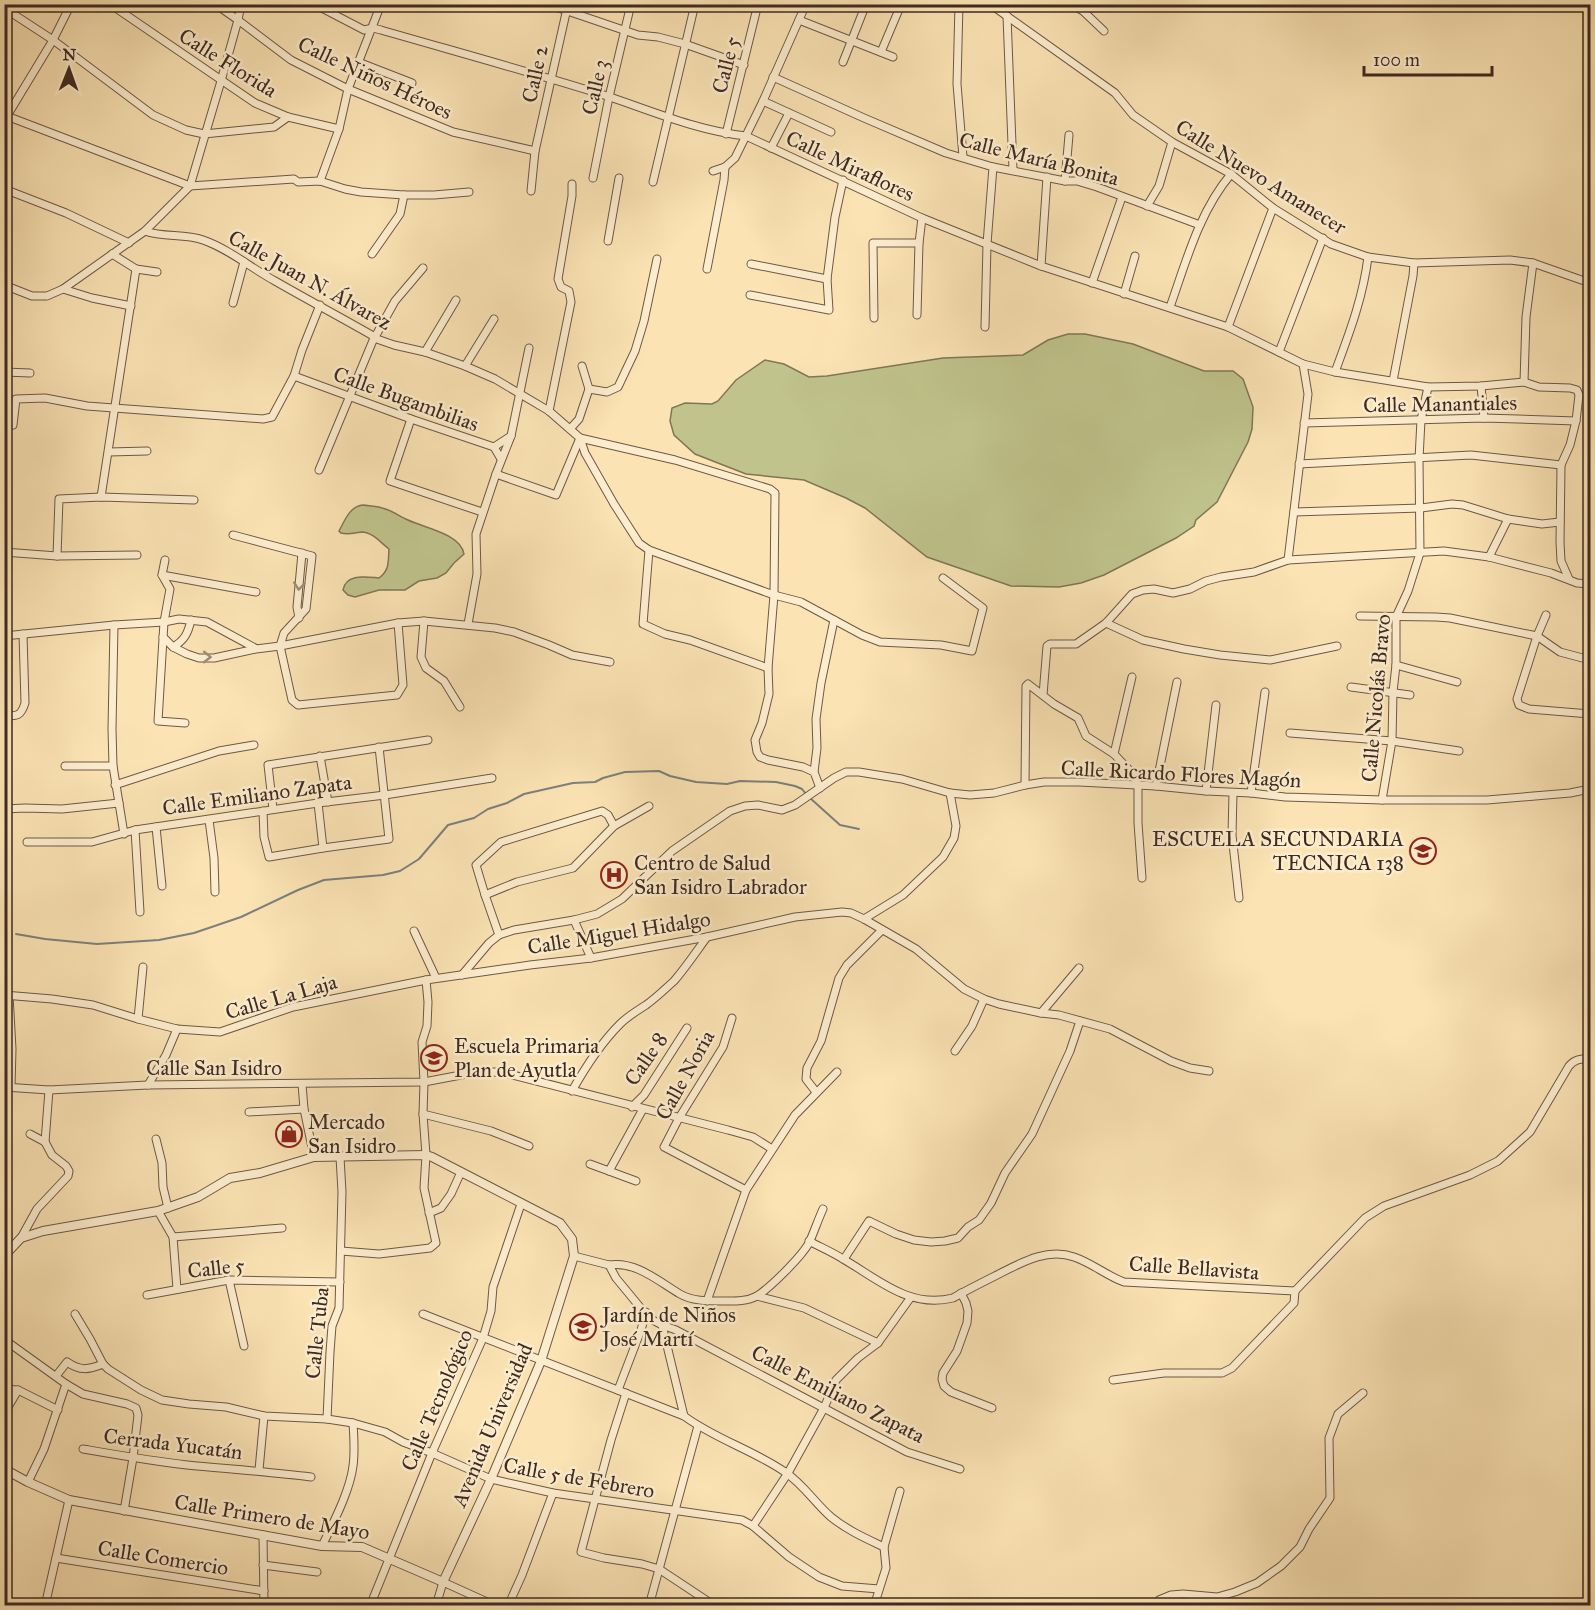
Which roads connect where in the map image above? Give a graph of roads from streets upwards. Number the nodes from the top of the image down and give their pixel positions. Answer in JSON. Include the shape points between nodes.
{"nodes":[{"id":1,"x":71,"y":4,"type":"edge"},
{"id":2,"x":110,"y":4,"type":"edge"},
{"id":3,"x":215,"y":4,"type":"edge"},
{"id":4,"x":241,"y":4,"type":"edge"},
{"id":5,"x":381,"y":4,"type":"edge"},
{"id":6,"x":547,"y":4,"type":"edge"},
{"id":7,"x":631,"y":4,"type":"edge"},
{"id":8,"x":695,"y":4,"type":"edge"},
{"id":9,"x":758,"y":4,"type":"edge"},
{"id":10,"x":806,"y":4,"type":"edge"},
{"id":11,"x":866,"y":4,"type":"edge"},
{"id":12,"x":959,"y":4,"type":"edge"},
{"id":13,"x":990,"y":4,"type":"edge"},
{"id":14,"x":1071,"y":4,"type":"edge"},
{"id":15,"x":316,"y":5,"type":"edge"},
{"id":16,"x":567,"y":7,"type":"edge"},
{"id":17,"x":900,"y":7,"type":"dead end"},
{"id":18,"x":4,"y":8,"type":"edge"},
{"id":19,"x":1006,"y":16,"type":"junction"},
{"id":20,"x":238,"y":20,"type":"junction"},
{"id":21,"x":799,"y":20,"type":"junction"},
{"id":22,"x":373,"y":28,"type":"junction"},
{"id":23,"x":625,"y":30,"type":"junction"},
{"id":24,"x":1104,"y":31,"type":"dead end"},
{"id":25,"x":53,"y":40,"type":"junction"},
{"id":26,"x":853,"y":41,"type":"junction"},
{"id":27,"x":685,"y":44,"type":"junction"},
{"id":28,"x":881,"y":52,"type":"junction"},
{"id":29,"x":893,"y":57,"type":"dead end"},
{"id":30,"x":358,"y":62,"type":"junction"},
{"id":31,"x":843,"y":62,"type":"dead end"},
{"id":32,"x":744,"y":64,"type":"junction"},
{"id":33,"x":773,"y":76,"type":"junction"},
{"id":34,"x":550,"y":80,"type":"junction"},
{"id":35,"x":221,"y":81,"type":"junction"},
{"id":36,"x":412,"y":83,"type":"dead end"},
{"id":37,"x":348,"y":89,"type":"junction"},
{"id":38,"x":609,"y":97,"type":"junction"},
{"id":39,"x":763,"y":101,"type":"junction"},
{"id":40,"x":789,"y":113,"type":"junction"},
{"id":41,"x":6,"y":116,"type":"edge"},
{"id":42,"x":288,"y":117,"type":"junction"},
{"id":43,"x":669,"y":118,"type":"junction"},
{"id":44,"x":339,"y":129,"type":"junction"},
{"id":45,"x":831,"y":132,"type":"dead end"},
{"id":46,"x":204,"y":134,"type":"junction"},
{"id":47,"x":726,"y":134,"type":"junction"},
{"id":48,"x":1070,"y":135,"type":"dead end"},
{"id":49,"x":746,"y":136,"type":"junction"},
{"id":50,"x":1172,"y":142,"type":"junction"},
{"id":51,"x":771,"y":148,"type":"junction"},
{"id":52,"x":535,"y":151,"type":"junction"},
{"id":53,"x":963,"y":157,"type":"junction"},
{"id":54,"x":725,"y":167,"type":"junction"},
{"id":55,"x":993,"y":167,"type":"junction"},
{"id":56,"x":1013,"y":170,"type":"junction"},
{"id":57,"x":713,"y":171,"type":"dead end"},
{"id":58,"x":1231,"y":174,"type":"junction"},
{"id":59,"x":1047,"y":177,"type":"junction"},
{"id":60,"x":592,"y":178,"type":"dead end"},
{"id":61,"x":619,"y":178,"type":"dead end"},
{"id":62,"x":843,"y":180,"type":"junction"},
{"id":63,"x":1065,"y":180,"type":"junction"},
{"id":64,"x":320,"y":181,"type":"junction"},
{"id":65,"x":653,"y":182,"type":"dead end"},
{"id":66,"x":572,"y":184,"type":"dead end"},
{"id":67,"x":190,"y":186,"type":"junction"},
{"id":68,"x":4,"y":189,"type":"edge"},
{"id":69,"x":531,"y":191,"type":"dead end"},
{"id":70,"x":469,"y":192,"type":"dead end"},
{"id":71,"x":404,"y":195,"type":"junction"},
{"id":72,"x":1122,"y":197,"type":"junction"},
{"id":73,"x":1147,"y":206,"type":"junction"},
{"id":74,"x":1273,"y":208,"type":"junction"},
{"id":75,"x":922,"y":218,"type":"junction"},
{"id":76,"x":1200,"y":225,"type":"junction"},
{"id":77,"x":145,"y":231,"type":"junction"},
{"id":78,"x":1323,"y":238,"type":"junction"},
{"id":79,"x":608,"y":241,"type":"dead end"},
{"id":80,"x":129,"y":243,"type":"junction"},
{"id":81,"x":919,"y":243,"type":"junction"},
{"id":82,"x":987,"y":244,"type":"junction"},
{"id":83,"x":112,"y":254,"type":"junction"},
{"id":84,"x":372,"y":254,"type":"dead end"},
{"id":85,"x":1135,"y":256,"type":"dead end"},
{"id":86,"x":1368,"y":257,"type":"junction"},
{"id":87,"x":657,"y":260,"type":"dead end"},
{"id":88,"x":244,"y":262,"type":"junction"},
{"id":89,"x":1414,"y":263,"type":"junction"},
{"id":90,"x":1533,"y":263,"type":"junction"},
{"id":91,"x":751,"y":264,"type":"dead end"},
{"id":92,"x":1041,"y":266,"type":"junction"},
{"id":93,"x":423,"y":268,"type":"dead end"},
{"id":94,"x":136,"y":269,"type":"junction"},
{"id":95,"x":707,"y":269,"type":"dead end"},
{"id":96,"x":157,"y":272,"type":"dead end"},
{"id":97,"x":827,"y":279,"type":"junction"},
{"id":98,"x":1092,"y":283,"type":"junction"},
{"id":99,"x":1590,"y":283,"type":"edge"},
{"id":100,"x":4,"y":285,"type":"edge"},
{"id":101,"x":63,"y":289,"type":"junction"},
{"id":102,"x":1124,"y":294,"type":"junction"},
{"id":103,"x":750,"y":295,"type":"dead end"},
{"id":104,"x":456,"y":300,"type":"dead end"},
{"id":105,"x":232,"y":303,"type":"dead end"},
{"id":106,"x":320,"y":305,"type":"junction"},
{"id":107,"x":131,"y":306,"type":"junction"},
{"id":108,"x":1170,"y":308,"type":"junction"},
{"id":109,"x":917,"y":315,"type":"dead end"},
{"id":110,"x":874,"y":318,"type":"dead end"},
{"id":111,"x":494,"y":319,"type":"dead end"},
{"id":112,"x":985,"y":327,"type":"dead end"},
{"id":113,"x":1228,"y":327,"type":"junction"},
{"id":114,"x":374,"y":337,"type":"junction"},
{"id":115,"x":529,"y":348,"type":"dead end"},
{"id":116,"x":425,"y":352,"type":"junction"},
{"id":117,"x":1279,"y":352,"type":"junction"},
{"id":118,"x":1303,"y":364,"type":"junction"},
{"id":119,"x":465,"y":366,"type":"junction"},
{"id":120,"x":582,"y":366,"type":"dead end"},
{"id":121,"x":4,"y":372,"type":"edge"},
{"id":122,"x":1335,"y":372,"type":"junction"},
{"id":123,"x":30,"y":373,"type":"dead end"},
{"id":124,"x":294,"y":376,"type":"junction"},
{"id":125,"x":1393,"y":381,"type":"junction"},
{"id":126,"x":1524,"y":382,"type":"junction"},
{"id":127,"x":1481,"y":386,"type":"junction"},
{"id":128,"x":1428,"y":387,"type":"junction"},
{"id":129,"x":589,"y":389,"type":"junction"},
{"id":130,"x":520,"y":394,"type":"junction"},
{"id":131,"x":350,"y":396,"type":"junction"},
{"id":132,"x":115,"y":407,"type":"junction"},
{"id":133,"x":549,"y":411,"type":"junction"},
{"id":134,"x":1484,"y":418,"type":"junction"},
{"id":135,"x":411,"y":419,"type":"junction"},
{"id":136,"x":1421,"y":420,"type":"junction"},
{"id":137,"x":1576,"y":421,"type":"junction"},
{"id":138,"x":1304,"y":423,"type":"junction"},
{"id":139,"x":4,"y":425,"type":"edge"},
{"id":140,"x":570,"y":429,"type":"junction"},
{"id":141,"x":511,"y":436,"type":"junction"},
{"id":142,"x":580,"y":438,"type":"junction"},
{"id":143,"x":494,"y":447,"type":"junction"},
{"id":144,"x":147,"y":451,"type":"dead end"},
{"id":145,"x":109,"y":452,"type":"junction"},
{"id":146,"x":501,"y":459,"type":"junction"},
{"id":147,"x":1419,"y":459,"type":"junction"},
{"id":148,"x":1299,"y":464,"type":"junction"},
{"id":149,"x":1561,"y":465,"type":"junction"},
{"id":150,"x":319,"y":470,"type":"dead end"},
{"id":151,"x":496,"y":474,"type":"junction"},
{"id":152,"x":101,"y":496,"type":"junction"},
{"id":153,"x":194,"y":500,"type":"dead end"},
{"id":154,"x":1421,"y":508,"type":"junction"},
{"id":155,"x":482,"y":512,"type":"junction"},
{"id":156,"x":1294,"y":512,"type":"junction"},
{"id":157,"x":1508,"y":519,"type":"junction"},
{"id":158,"x":1560,"y":522,"type":"junction"},
{"id":159,"x":233,"y":535,"type":"dead end"},
{"id":160,"x":649,"y":550,"type":"junction"},
{"id":161,"x":4,"y":552,"type":"edge"},
{"id":162,"x":1420,"y":553,"type":"junction"},
{"id":163,"x":137,"y":555,"type":"dead end"},
{"id":164,"x":57,"y":556,"type":"junction"},
{"id":165,"x":1489,"y":557,"type":"junction"},
{"id":166,"x":165,"y":560,"type":"dead end"},
{"id":167,"x":1288,"y":560,"type":"junction"},
{"id":168,"x":1561,"y":561,"type":"junction"},
{"id":169,"x":1551,"y":573,"type":"junction"},
{"id":170,"x":162,"y":575,"type":"junction"},
{"id":171,"x":943,"y":578,"type":"dead end"},
{"id":172,"x":1569,"y":579,"type":"junction"},
{"id":173,"x":1590,"y":584,"type":"edge"},
{"id":174,"x":256,"y":592,"type":"dead end"},
{"id":175,"x":774,"y":595,"type":"junction"},
{"id":176,"x":1546,"y":615,"type":"dead end"},
{"id":177,"x":1360,"y":616,"type":"dead end"},
{"id":178,"x":1396,"y":617,"type":"junction"},
{"id":179,"x":191,"y":620,"type":"junction"},
{"id":180,"x":834,"y":620,"type":"junction"},
{"id":181,"x":424,"y":621,"type":"junction"},
{"id":182,"x":164,"y":622,"type":"junction"},
{"id":183,"x":398,"y":623,"type":"junction"},
{"id":184,"x":1106,"y":623,"type":"junction"},
{"id":185,"x":114,"y":624,"type":"junction"},
{"id":186,"x":468,"y":624,"type":"junction"},
{"id":187,"x":23,"y":634,"type":"junction"},
{"id":188,"x":4,"y":636,"type":"edge"},
{"id":189,"x":1537,"y":636,"type":"junction"},
{"id":190,"x":163,"y":637,"type":"junction"},
{"id":191,"x":280,"y":646,"type":"junction"},
{"id":192,"x":1337,"y":646,"type":"dead end"},
{"id":193,"x":173,"y":647,"type":"junction"},
{"id":194,"x":256,"y":649,"type":"junction"},
{"id":195,"x":1590,"y":660,"type":"edge"},
{"id":196,"x":610,"y":662,"type":"dead end"},
{"id":197,"x":1396,"y":665,"type":"junction"},
{"id":198,"x":768,"y":668,"type":"junction"},
{"id":199,"x":1132,"y":677,"type":"dead end"},
{"id":200,"x":1177,"y":682,"type":"dead end"},
{"id":201,"x":1456,"y":682,"type":"dead end"},
{"id":202,"x":1351,"y":687,"type":"dead end"},
{"id":203,"x":1265,"y":692,"type":"dead end"},
{"id":204,"x":1393,"y":692,"type":"junction"},
{"id":205,"x":1043,"y":695,"type":"junction"},
{"id":206,"x":1410,"y":695,"type":"dead end"},
{"id":207,"x":1216,"y":705,"type":"dead end"},
{"id":208,"x":460,"y":706,"type":"dead end"},
{"id":209,"x":1590,"y":714,"type":"edge"},
{"id":210,"x":4,"y":716,"type":"edge"},
{"id":211,"x":185,"y":723,"type":"dead end"},
{"id":212,"x":1290,"y":733,"type":"dead end"},
{"id":213,"x":428,"y":740,"type":"dead end"},
{"id":214,"x":1392,"y":741,"type":"junction"},
{"id":215,"x":254,"y":746,"type":"dead end"},
{"id":216,"x":379,"y":747,"type":"junction"},
{"id":217,"x":1459,"y":751,"type":"dead end"},
{"id":218,"x":1114,"y":754,"type":"junction"},
{"id":219,"x":320,"y":756,"type":"junction"},
{"id":220,"x":65,"y":766,"type":"dead end"},
{"id":221,"x":112,"y":766,"type":"junction"},
{"id":222,"x":814,"y":772,"type":"junction"},
{"id":223,"x":492,"y":778,"type":"dead end"},
{"id":224,"x":115,"y":785,"type":"junction"},
{"id":225,"x":1025,"y":785,"type":"junction"},
{"id":226,"x":1138,"y":785,"type":"junction"},
{"id":227,"x":1156,"y":786,"type":"junction"},
{"id":228,"x":820,"y":788,"type":"junction"},
{"id":229,"x":1590,"y":789,"type":"edge"},
{"id":230,"x":1206,"y":791,"type":"junction"},
{"id":231,"x":950,"y":793,"type":"junction"},
{"id":232,"x":1233,"y":793,"type":"junction"},
{"id":233,"x":1251,"y":793,"type":"junction"},
{"id":234,"x":385,"y":795,"type":"junction"},
{"id":235,"x":1382,"y":800,"type":"junction"},
{"id":236,"x":328,"y":802,"type":"junction"},
{"id":237,"x":119,"y":803,"type":"junction"},
{"id":238,"x":318,"y":803,"type":"junction"},
{"id":239,"x":649,"y":806,"type":"dead end"},
{"id":240,"x":273,"y":809,"type":"junction"},
{"id":241,"x":4,"y":810,"type":"edge"},
{"id":242,"x":263,"y":811,"type":"junction"},
{"id":243,"x":209,"y":820,"type":"junction"},
{"id":244,"x":614,"y":826,"type":"junction"},
{"id":245,"x":156,"y":827,"type":"junction"},
{"id":246,"x":135,"y":830,"type":"junction"},
{"id":247,"x":124,"y":834,"type":"junction"},
{"id":248,"x":27,"y":842,"type":"dead end"},
{"id":249,"x":323,"y":848,"type":"junction"},
{"id":250,"x":1142,"y":878,"type":"dead end"},
{"id":251,"x":162,"y":886,"type":"dead end"},
{"id":252,"x":215,"y":892,"type":"dead end"},
{"id":253,"x":484,"y":895,"type":"junction"},
{"id":254,"x":1239,"y":898,"type":"dead end"},
{"id":255,"x":140,"y":912,"type":"dead end"},
{"id":256,"x":864,"y":919,"type":"junction"},
{"id":257,"x":574,"y":920,"type":"junction"},
{"id":258,"x":882,"y":930,"type":"junction"},
{"id":259,"x":414,"y":931,"type":"dead end"},
{"id":260,"x":499,"y":935,"type":"junction"},
{"id":261,"x":707,"y":937,"type":"junction"},
{"id":262,"x":591,"y":958,"type":"junction"},
{"id":263,"x":143,"y":967,"type":"dead end"},
{"id":264,"x":1079,"y":968,"type":"dead end"},
{"id":265,"x":462,"y":975,"type":"junction"},
{"id":266,"x":436,"y":978,"type":"junction"},
{"id":267,"x":426,"y":980,"type":"junction"},
{"id":268,"x":7,"y":995,"type":"edge"},
{"id":269,"x":984,"y":999,"type":"junction"},
{"id":270,"x":1041,"y":1013,"type":"junction"},
{"id":271,"x":732,"y":1018,"type":"dead end"},
{"id":272,"x":138,"y":1019,"type":"junction"},
{"id":273,"x":1080,"y":1021,"type":"junction"},
{"id":274,"x":687,"y":1028,"type":"dead end"},
{"id":275,"x":177,"y":1029,"type":"junction"},
{"id":276,"x":955,"y":1051,"type":"dead end"},
{"id":277,"x":1590,"y":1058,"type":"edge"},
{"id":278,"x":1209,"y":1071,"type":"dead end"},
{"id":279,"x":837,"y":1072,"type":"dead end"},
{"id":280,"x":424,"y":1082,"type":"junction"},
{"id":281,"x":302,"y":1084,"type":"junction"},
{"id":282,"x":148,"y":1085,"type":"junction"},
{"id":283,"x":8,"y":1087,"type":"edge"},
{"id":284,"x":49,"y":1090,"type":"junction"},
{"id":285,"x":572,"y":1091,"type":"junction"},
{"id":286,"x":816,"y":1092,"type":"junction"},
{"id":287,"x":632,"y":1107,"type":"junction"},
{"id":288,"x":304,"y":1109,"type":"junction"},
{"id":289,"x":643,"y":1109,"type":"junction"},
{"id":290,"x":249,"y":1112,"type":"dead end"},
{"id":291,"x":423,"y":1114,"type":"junction"},
{"id":292,"x":679,"y":1118,"type":"junction"},
{"id":293,"x":30,"y":1134,"type":"dead end"},
{"id":294,"x":156,"y":1140,"type":"dead end"},
{"id":295,"x":45,"y":1142,"type":"junction"},
{"id":296,"x":529,"y":1146,"type":"dead end"},
{"id":297,"x":772,"y":1149,"type":"junction"},
{"id":298,"x":426,"y":1155,"type":"junction"},
{"id":299,"x":314,"y":1157,"type":"junction"},
{"id":300,"x":340,"y":1157,"type":"junction"},
{"id":301,"x":590,"y":1164,"type":"dead end"},
{"id":302,"x":609,"y":1171,"type":"junction"},
{"id":303,"x":461,"y":1172,"type":"junction"},
{"id":304,"x":636,"y":1181,"type":"dead end"},
{"id":305,"x":746,"y":1190,"type":"junction"},
{"id":306,"x":521,"y":1204,"type":"junction"},
{"id":307,"x":168,"y":1208,"type":"junction"},
{"id":308,"x":823,"y":1209,"type":"dead end"},
{"id":309,"x":158,"y":1211,"type":"junction"},
{"id":310,"x":429,"y":1213,"type":"junction"},
{"id":311,"x":282,"y":1228,"type":"dead end"},
{"id":312,"x":174,"y":1237,"type":"junction"},
{"id":313,"x":21,"y":1238,"type":"junction"},
{"id":314,"x":809,"y":1241,"type":"junction"},
{"id":315,"x":341,"y":1251,"type":"junction"},
{"id":316,"x":6,"y":1252,"type":"edge"},
{"id":317,"x":574,"y":1256,"type":"junction"},
{"id":318,"x":844,"y":1259,"type":"junction"},
{"id":319,"x":609,"y":1265,"type":"junction"},
{"id":320,"x":229,"y":1280,"type":"junction"},
{"id":321,"x":340,"y":1282,"type":"junction"},
{"id":322,"x":177,"y":1289,"type":"junction"},
{"id":323,"x":1295,"y":1291,"type":"junction"},
{"id":324,"x":961,"y":1293,"type":"junction"},
{"id":325,"x":147,"y":1295,"type":"dead end"},
{"id":326,"x":757,"y":1296,"type":"junction"},
{"id":327,"x":911,"y":1297,"type":"junction"},
{"id":328,"x":707,"y":1301,"type":"junction"},
{"id":329,"x":646,"y":1312,"type":"junction"},
{"id":330,"x":75,"y":1314,"type":"dead end"},
{"id":331,"x":423,"y":1314,"type":"dead end"},
{"id":332,"x":662,"y":1325,"type":"junction"},
{"id":333,"x":483,"y":1338,"type":"junction"},
{"id":334,"x":4,"y":1342,"type":"edge"},
{"id":335,"x":878,"y":1343,"type":"junction"},
{"id":336,"x":243,"y":1346,"type":"dead end"},
{"id":337,"x":542,"y":1361,"type":"junction"},
{"id":338,"x":103,"y":1364,"type":"junction"},
{"id":339,"x":56,"y":1376,"type":"junction"},
{"id":340,"x":1113,"y":1380,"type":"dead end"},
{"id":341,"x":66,"y":1384,"type":"junction"},
{"id":342,"x":4,"y":1389,"type":"edge"},
{"id":343,"x":18,"y":1390,"type":"junction"},
{"id":344,"x":622,"y":1392,"type":"junction"},
{"id":345,"x":1363,"y":1393,"type":"dead end"},
{"id":346,"x":824,"y":1408,"type":"junction"},
{"id":347,"x":992,"y":1408,"type":"dead end"},
{"id":348,"x":58,"y":1410,"type":"junction"},
{"id":349,"x":4,"y":1414,"type":"edge"},
{"id":350,"x":264,"y":1416,"type":"junction"},
{"id":351,"x":684,"y":1416,"type":"junction"},
{"id":352,"x":327,"y":1419,"type":"junction"},
{"id":353,"x":353,"y":1423,"type":"junction"},
{"id":354,"x":698,"y":1426,"type":"junction"},
{"id":355,"x":83,"y":1449,"type":"dead end"},
{"id":356,"x":432,"y":1453,"type":"junction"},
{"id":357,"x":133,"y":1458,"type":"junction"},
{"id":358,"x":4,"y":1469,"type":"edge"},
{"id":359,"x":960,"y":1469,"type":"dead end"},
{"id":360,"x":259,"y":1470,"type":"junction"},
{"id":361,"x":788,"y":1473,"type":"junction"},
{"id":362,"x":311,"y":1477,"type":"dead end"},
{"id":363,"x":491,"y":1479,"type":"junction"},
{"id":364,"x":28,"y":1482,"type":"junction"},
{"id":365,"x":900,"y":1491,"type":"dead end"},
{"id":366,"x":553,"y":1493,"type":"junction"},
{"id":367,"x":594,"y":1499,"type":"junction"},
{"id":368,"x":69,"y":1500,"type":"junction"},
{"id":369,"x":124,"y":1511,"type":"junction"},
{"id":370,"x":674,"y":1511,"type":"junction"},
{"id":371,"x":753,"y":1526,"type":"junction"},
{"id":372,"x":263,"y":1535,"type":"junction"},
{"id":373,"x":322,"y":1546,"type":"junction"},
{"id":374,"x":884,"y":1547,"type":"junction"},
{"id":375,"x":56,"y":1558,"type":"junction"},
{"id":376,"x":389,"y":1558,"type":"junction"},
{"id":377,"x":262,"y":1565,"type":"junction"},
{"id":378,"x":659,"y":1569,"type":"junction"},
{"id":379,"x":317,"y":1572,"type":"dead end"},
{"id":380,"x":442,"y":1582,"type":"junction"},
{"id":381,"x":879,"y":1589,"type":"junction"},
{"id":382,"x":264,"y":1591,"type":"junction"},
{"id":383,"x":45,"y":1605,"type":"edge"},
{"id":384,"x":264,"y":1605,"type":"edge"},
{"id":385,"x":369,"y":1605,"type":"edge"},
{"id":386,"x":436,"y":1605,"type":"edge"},
{"id":387,"x":496,"y":1605,"type":"edge"},
{"id":388,"x":508,"y":1605,"type":"edge"},
{"id":389,"x":649,"y":1605,"type":"edge"},
{"id":390,"x":715,"y":1605,"type":"edge"},
{"id":391,"x":874,"y":1605,"type":"edge"},
{"id":392,"x":1155,"y":1605,"type":"edge"}],
"edges":[{"from":1,"to":25,"type":"street"},
{"from":2,"to":35,"type":"street","name":"Calle Florida"},
{"from":3,"to":20,"type":"street","name":"Calle Niños Héroes"},
{"from":4,"to":20,"type":"street"},
{"from":5,"to":22,"type":"street"},
{"from":6,"to":16,"type":"street"},
{"from":7,"to":23,"type":"street","name":"Calle 3"},
{"from":8,"to":27,"type":"street"},
{"from":9,"to":32,"type":"street","name":"Calle 5"},
{"from":10,"to":21,"type":"street"},
{"from":11,"to":26,"type":"street"},
{"from":12,"to":53,"type":"street","via":[[957,84]]},
{"from":13,"to":19,"type":"street","name":"Calle Nuevo Amanecer"},
{"from":14,"to":24,"type":"street"},
{"from":15,"to":22,"type":"street","name":"Calle Miraflores","via":[[364,30]]},
{"from":16,"to":23,"type":"street"},
{"from":16,"to":34,"type":"street","name":"Calle 2"},
{"from":17,"to":28,"type":"street"},
{"from":18,"to":25,"type":"street"},
{"from":19,"to":50,"type":"street","name":"Calle Nuevo Amanecer","via":[[1115,93],[1133,115]]},
{"from":19,"to":56,"type":"street"},
{"from":20,"to":35,"type":"street"},
{"from":20,"to":37,"type":"street","name":"Calle Niños Héroes","via":[[291,60]]},
{"from":21,"to":26,"type":"street"},
{"from":21,"to":33,"type":"street"},
{"from":22,"to":30,"type":"street"},
{"from":22,"to":34,"type":"street","name":"Calle Miraflores"},
{"from":23,"to":27,"type":"street"},
{"from":23,"to":38,"type":"street","name":"Calle 3"},
{"from":25,"to":41,"type":"street"},
{"from":25,"to":46,"type":"street","via":[[153,115]]},
{"from":26,"to":28,"type":"street"},
{"from":26,"to":31,"type":"street"},
{"from":27,"to":32,"type":"street"},
{"from":27,"to":43,"type":"street"},
{"from":28,"to":29,"type":"street"},
{"from":30,"to":36,"type":"street"},
{"from":30,"to":37,"type":"street"},
{"from":32,"to":47,"type":"street","name":"Calle 5"},
{"from":33,"to":39,"type":"street"},
{"from":33,"to":53,"type":"street","name":"Calle María Bonita"},
{"from":34,"to":38,"type":"street","name":"Calle Miraflores"},
{"from":34,"to":52,"type":"street","name":"Calle 2"},
{"from":35,"to":42,"type":"street","name":"Calle Florida","via":[[255,104]]},
{"from":35,"to":46,"type":"street"},
{"from":37,"to":44,"type":"street"},
{"from":37,"to":52,"type":"street","name":"Calle Niños Héroes","via":[[453,132]]},
{"from":38,"to":43,"type":"street","name":"Calle Miraflores"},
{"from":38,"to":60,"type":"street","name":"Calle 3"},
{"from":39,"to":40,"type":"street"},
{"from":39,"to":49,"type":"street"},
{"from":40,"to":45,"type":"street"},
{"from":40,"to":51,"type":"street"},
{"from":41,"to":67,"type":"street"},
{"from":42,"to":44,"type":"street","name":"Calle Florida"},
{"from":42,"to":46,"type":"street","via":[[274,127]]},
{"from":43,"to":47,"type":"street","name":"Calle Miraflores"},
{"from":43,"to":65,"type":"street"},
{"from":44,"to":64,"type":"street"},
{"from":46,"to":67,"type":"street"},
{"from":47,"to":49,"type":"street","name":"Calle Miraflores"},
{"from":48,"to":63,"type":"street"},
{"from":49,"to":51,"type":"street","name":"Calle Miraflores"},
{"from":49,"to":54,"type":"street","via":[[735,158]]},
{"from":50,"to":58,"type":"street","name":"Calle Nuevo Amanecer"},
{"from":50,"to":73,"type":"street","via":[[1159,186]]},
{"from":51,"to":62,"type":"street","name":"Calle Miraflores"},
{"from":52,"to":69,"type":"street","name":"Calle 2"},
{"from":53,"to":55,"type":"street","name":"Calle María Bonita"},
{"from":54,"to":57,"type":"street"},
{"from":54,"to":95,"type":"street"},
{"from":55,"to":56,"type":"street","name":"Calle María Bonita"},
{"from":55,"to":82,"type":"street"},
{"from":56,"to":59,"type":"street","name":"Calle María Bonita"},
{"from":58,"to":74,"type":"street","name":"Calle Nuevo Amanecer"},
{"from":58,"to":76,"type":"street"},
{"from":59,"to":63,"type":"street","name":"Calle María Bonita"},
{"from":59,"to":92,"type":"street"},
{"from":61,"to":79,"type":"street"},
{"from":62,"to":75,"type":"street","name":"Calle Miraflores"},
{"from":62,"to":97,"type":"street"},
{"from":63,"to":72,"type":"street","name":"Calle María Bonita"},
{"from":64,"to":67,"type":"street"},
{"from":64,"to":71,"type":"street","via":[[361,192]]},
{"from":66,"to":133,"type":"street","via":[[558,279],[561,287],[569,291],[571,303]]},
{"from":67,"to":77,"type":"street"},
{"from":68,"to":80,"type":"street"},
{"from":70,"to":71,"type":"street"},
{"from":71,"to":84,"type":"street","via":[[400,214]]},
{"from":72,"to":73,"type":"street","name":"Calle María Bonita"},
{"from":72,"to":98,"type":"street"},
{"from":73,"to":76,"type":"street","name":"Calle María Bonita"},
{"from":74,"to":78,"type":"street","name":"Calle Nuevo Amanecer"},
{"from":74,"to":113,"type":"street"},
{"from":75,"to":81,"type":"street"},
{"from":75,"to":82,"type":"street","name":"Calle Miraflores"},
{"from":76,"to":108,"type":"street"},
{"from":77,"to":80,"type":"street"},
{"from":77,"to":88,"type":"street","name":"Calle Juan N. Álvarez","via":[[205,240]]},
{"from":78,"to":86,"type":"street","name":"Calle Nuevo Amanecer"},
{"from":78,"to":117,"type":"street"},
{"from":80,"to":83,"type":"street"},
{"from":81,"to":109,"type":"street"},
{"from":81,"to":110,"type":"street","via":[[873,243]]},
{"from":82,"to":92,"type":"street","name":"Calle Miraflores"},
{"from":82,"to":112,"type":"street"},
{"from":83,"to":94,"type":"street"},
{"from":83,"to":101,"type":"street"},
{"from":85,"to":102,"type":"street"},
{"from":86,"to":89,"type":"street","name":"Calle Nuevo Amanecer"},
{"from":86,"to":122,"type":"street","via":[[1365,283]]},
{"from":87,"to":129,"type":"street","via":[[644,321],[618,387],[607,392]]},
{"from":88,"to":105,"type":"street"},
{"from":88,"to":106,"type":"street","name":"Calle Juan N. Álvarez"},
{"from":89,"to":90,"type":"street","name":"Calle Nuevo Amanecer"},
{"from":89,"to":125,"type":"street"},
{"from":90,"to":99,"type":"street","name":"Calle Nuevo Amanecer"},
{"from":90,"to":126,"type":"street"},
{"from":91,"to":97,"type":"street"},
{"from":92,"to":98,"type":"street","name":"Calle Miraflores"},
{"from":93,"to":114,"type":"street","via":[[395,301]]},
{"from":94,"to":96,"type":"street"},
{"from":94,"to":107,"type":"street"},
{"from":97,"to":103,"type":"street","via":[[829,310]]},
{"from":98,"to":102,"type":"street","name":"Calle Miraflores"},
{"from":100,"to":101,"type":"street","via":[[32,296],[47,296]]},
{"from":101,"to":107,"type":"street"},
{"from":102,"to":108,"type":"street","name":"Calle Miraflores"},
{"from":104,"to":116,"type":"street"},
{"from":106,"to":114,"type":"street","name":"Calle Juan N. Álvarez"},
{"from":106,"to":124,"type":"street"},
{"from":107,"to":132,"type":"street"},
{"from":108,"to":113,"type":"street","name":"Calle Miraflores"},
{"from":111,"to":119,"type":"street"},
{"from":113,"to":117,"type":"street","name":"Calle Miraflores"},
{"from":114,"to":116,"type":"street","name":"Calle Juan N. Álvarez"},
{"from":114,"to":131,"type":"street"},
{"from":115,"to":130,"type":"street"},
{"from":116,"to":119,"type":"street","name":"Calle Juan N. Álvarez"},
{"from":117,"to":118,"type":"street","name":"Calle Miraflores"},
{"from":118,"to":122,"type":"street","name":"Calle Miraflores"},
{"from":118,"to":138,"type":"street","via":[[1308,394]]},
{"from":119,"to":130,"type":"street","name":"Calle Juan N. Álvarez"},
{"from":120,"to":129,"type":"street"},
{"from":121,"to":123,"type":"street"},
{"from":122,"to":125,"type":"street","name":"Calle Miraflores"},
{"from":124,"to":131,"type":"street","name":"Calle Bugambilias"},
{"from":124,"to":132,"type":"street","via":[[272,417],[264,419]]},
{"from":125,"to":128,"type":"street","name":"Calle Miraflores"},
{"from":126,"to":127,"type":"street","name":"Calle Miraflores"},
{"from":126,"to":137,"type":"street","name":"Calle Miraflores","via":[[1577,390]]},
{"from":127,"to":128,"type":"street","name":"Calle Miraflores"},
{"from":127,"to":134,"type":"street"},
{"from":128,"to":136,"type":"street","name":"Calle Nicolás Bravo"},
{"from":129,"to":140,"type":"street","via":[[579,419]]},
{"from":130,"to":133,"type":"street","name":"Calle Juan N. Álvarez"},
{"from":130,"to":141,"type":"street"},
{"from":131,"to":135,"type":"street","name":"Calle Bugambilias"},
{"from":131,"to":150,"type":"street"},
{"from":132,"to":139,"type":"street","via":[[45,398],[16,399],[13,425]]},
{"from":132,"to":145,"type":"street"},
{"from":133,"to":140,"type":"street","name":"Calle Juan N. Álvarez"},
{"from":134,"to":136,"type":"street","name":"Calle Manantiales"},
{"from":134,"to":137,"type":"street","name":"Calle Manantiales"},
{"from":135,"to":143,"type":"street","name":"Calle Bugambilias"},
{"from":135,"to":155,"type":"street","via":[[390,481]]},
{"from":136,"to":138,"type":"street","name":"Calle Manantiales"},
{"from":136,"to":147,"type":"street","name":"Calle Nicolás Bravo"},
{"from":137,"to":149,"type":"street"},
{"from":138,"to":148,"type":"street"},
{"from":140,"to":142,"type":"street","name":"Calle Juan N. Álvarez"},
{"from":141,"to":143,"type":"street"},
{"from":141,"to":146,"type":"street"},
{"from":142,"to":151,"type":"street","via":[[556,495]]},
{"from":142,"to":160,"type":"street","via":[[614,504],[639,543]]},
{"from":142,"to":175,"type":"street","via":[[675,460],[775,493]]},
{"from":143,"to":146,"type":"street","name":"Calle Bugambilias"},
{"from":144,"to":145,"type":"street"},
{"from":145,"to":152,"type":"street"},
{"from":146,"to":151,"type":"street"},
{"from":147,"to":148,"type":"street"},
{"from":147,"to":149,"type":"street","via":[[1471,455]]},
{"from":147,"to":154,"type":"street","name":"Calle Nicolás Bravo"},
{"from":148,"to":156,"type":"street"},
{"from":149,"to":158,"type":"street"},
{"from":151,"to":155,"type":"street"},
{"from":152,"to":153,"type":"street"},
{"from":152,"to":164,"type":"street","via":[[59,499]]},
{"from":154,"to":156,"type":"street"},
{"from":154,"to":157,"type":"street","via":[[1463,505]]},
{"from":154,"to":162,"type":"street","name":"Calle Nicolás Bravo"},
{"from":155,"to":186,"type":"street","via":[[476,534],[477,574]]},
{"from":156,"to":167,"type":"street"},
{"from":157,"to":158,"type":"street","via":[[1542,524]]},
{"from":157,"to":165,"type":"street"},
{"from":158,"to":168,"type":"street"},
{"from":159,"to":191,"type":"street","via":[[312,555],[306,609],[284,633]]},
{"from":160,"to":175,"type":"street"},
{"from":160,"to":198,"type":"street","via":[[643,624]]},
{"from":161,"to":164,"type":"street"},
{"from":162,"to":165,"type":"street","via":[[1444,551]]},
{"from":162,"to":167,"type":"street"},
{"from":162,"to":178,"type":"street","name":"Calle Nicolás Bravo"},
{"from":163,"to":164,"type":"street"},
{"from":165,"to":169,"type":"street"},
{"from":166,"to":170,"type":"street"},
{"from":167,"to":184,"type":"street","via":[[1173,593],[1143,590],[1132,594]]},
{"from":168,"to":169,"type":"street"},
{"from":168,"to":172,"type":"street"},
{"from":169,"to":172,"type":"street"},
{"from":170,"to":174,"type":"street"},
{"from":170,"to":182,"type":"street","via":[[170,589]]},
{"from":171,"to":180,"type":"street","via":[[983,608],[972,651],[880,642]]},
{"from":172,"to":173,"type":"street"},
{"from":175,"to":180,"type":"street","via":[[801,602]]},
{"from":175,"to":198,"type":"street"},
{"from":176,"to":189,"type":"street"},
{"from":177,"to":178,"type":"street"},
{"from":178,"to":189,"type":"street","via":[[1436,616]]},
{"from":178,"to":197,"type":"street","name":"Calle Nicolás Bravo"},
{"from":179,"to":182,"type":"street"},
{"from":179,"to":193,"type":"street","via":[[183,641]]},
{"from":179,"to":194,"type":"street","via":[[207,622]]},
{"from":180,"to":222,"type":"street","via":[[816,719]]},
{"from":181,"to":183,"type":"street"},
{"from":181,"to":186,"type":"street"},
{"from":181,"to":208,"type":"street","via":[[421,657],[426,668],[444,681]]},
{"from":182,"to":185,"type":"street"},
{"from":182,"to":190,"type":"street"},
{"from":183,"to":191,"type":"street"},
{"from":183,"to":191,"type":"street","via":[[403,685],[397,695],[298,705],[292,700]]},
{"from":184,"to":192,"type":"street","via":[[1143,640],[1270,660]]},
{"from":184,"to":205,"type":"street","via":[[1076,644],[1047,646]]},
{"from":185,"to":187,"type":"street"},
{"from":185,"to":221,"type":"street"},
{"from":186,"to":196,"type":"street","via":[[514,633],[572,655]]},
{"from":187,"to":188,"type":"street"},
{"from":187,"to":210,"type":"street","via":[[26,703],[17,716]]},
{"from":189,"to":195,"type":"street","via":[[1560,652]]},
{"from":189,"to":209,"type":"street","via":[[1517,699],[1519,705]]},
{"from":190,"to":193,"type":"street"},
{"from":190,"to":211,"type":"street","via":[[158,721]]},
{"from":191,"to":194,"type":"street"},
{"from":193,"to":194,"type":"street","one_way":true,"via":[[199,658]]},
{"from":197,"to":201,"type":"street"},
{"from":197,"to":204,"type":"street","name":"Calle Nicolás Bravo"},
{"from":198,"to":222,"type":"street","via":[[769,694],[755,740],[757,752],[768,760]]},
{"from":199,"to":218,"type":"street"},
{"from":200,"to":227,"type":"street"},
{"from":202,"to":204,"type":"street"},
{"from":203,"to":233,"type":"street"},
{"from":204,"to":206,"type":"street"},
{"from":204,"to":214,"type":"street","name":"Calle Nicolás Bravo"},
{"from":205,"to":218,"type":"street","via":[[1078,718],[1086,736]]},
{"from":205,"to":225,"type":"street","via":[[1026,686]]},
{"from":207,"to":230,"type":"street"},
{"from":212,"to":214,"type":"street"},
{"from":213,"to":216,"type":"street"},
{"from":214,"to":217,"type":"street"},
{"from":214,"to":235,"type":"street","name":"Calle Nicolás Bravo"},
{"from":215,"to":224,"type":"street","via":[[219,751]]},
{"from":216,"to":219,"type":"street"},
{"from":216,"to":234,"type":"street"},
{"from":218,"to":226,"type":"street"},
{"from":219,"to":236,"type":"street"},
{"from":219,"to":240,"type":"street","via":[[268,765]]},
{"from":220,"to":221,"type":"street"},
{"from":221,"to":224,"type":"street"},
{"from":222,"to":228,"type":"street"},
{"from":223,"to":234,"type":"street","name":"Calle Emiliano Zapata"},
{"from":224,"to":237,"type":"street"},
{"from":225,"to":226,"type":"street","name":"Calle Ricardo Flores Magón"},
{"from":225,"to":231,"type":"street","name":"Calle Ricardo Flores Magón","via":[[994,793]]},
{"from":226,"to":227,"type":"street","name":"Calle Ricardo Flores Magón"},
{"from":226,"to":250,"type":"street"},
{"from":227,"to":230,"type":"street","name":"Calle Ricardo Flores Magón"},
{"from":228,"to":231,"type":"street","name":"Calle Ricardo Flores Magón","via":[[846,772],[859,772]]},
{"from":228,"to":257,"type":"street","name":"Calle Ricardo Flores Magón","via":[[782,810],[758,805],[730,811],[672,851],[622,899],[597,914]]},
{"from":229,"to":235,"type":"street","name":"Calle Ricardo Flores Magón","via":[[1487,800]]},
{"from":230,"to":232,"type":"street","name":"Calle Ricardo Flores Magón"},
{"from":231,"to":256,"type":"street","via":[[956,826],[943,856],[903,895]]},
{"from":232,"to":233,"type":"street","name":"Calle Ricardo Flores Magón"},
{"from":232,"to":254,"type":"street","via":[[1232,835]]},
{"from":233,"to":235,"type":"street","name":"Calle Ricardo Flores Magón"},
{"from":234,"to":236,"type":"street","name":"Calle Emiliano Zapata"},
{"from":234,"to":249,"type":"street","via":[[389,839]]},
{"from":236,"to":238,"type":"street","name":"Calle Emiliano Zapata"},
{"from":237,"to":241,"type":"street"},
{"from":237,"to":247,"type":"street"},
{"from":238,"to":240,"type":"street","name":"Calle Emiliano Zapata"},
{"from":238,"to":249,"type":"street"},
{"from":239,"to":244,"type":"street"},
{"from":240,"to":242,"type":"street","name":"Calle Emiliano Zapata"},
{"from":242,"to":243,"type":"street","name":"Calle Emiliano Zapata"},
{"from":242,"to":249,"type":"street","via":[[268,857]]},
{"from":243,"to":245,"type":"street","name":"Calle Emiliano Zapata"},
{"from":243,"to":252,"type":"street"},
{"from":244,"to":253,"type":"street","via":[[573,868]]},
{"from":244,"to":253,"type":"street","via":[[602,811],[501,842],[476,865]]},
{"from":245,"to":246,"type":"street","name":"Calle Emiliano Zapata"},
{"from":245,"to":251,"type":"street"},
{"from":246,"to":247,"type":"street","name":"Calle Emiliano Zapata"},
{"from":246,"to":255,"type":"street"},
{"from":247,"to":248,"type":"street","name":"Calle Emiliano Zapata","via":[[92,842]]},
{"from":253,"to":260,"type":"street"},
{"from":256,"to":258,"type":"street","name":"Calle Miguel Hidalgo"},
{"from":256,"to":261,"type":"street","name":"Calle Miguel Hidalgo","via":[[842,912],[795,916]]},
{"from":257,"to":260,"type":"street","name":"Calle Ricardo Flores Magón"},
{"from":257,"to":262,"type":"street"},
{"from":258,"to":269,"type":"street","name":"Calle Miguel Hidalgo","via":[[916,949],[964,989]]},
{"from":258,"to":286,"type":"street","via":[[839,978],[821,1041],[807,1068],[806,1079]]},
{"from":259,"to":266,"type":"street"},
{"from":260,"to":265,"type":"street"},
{"from":261,"to":262,"type":"street","name":"Calle Miguel Hidalgo"},
{"from":261,"to":285,"type":"street","via":[[672,982],[601,1044]]},
{"from":262,"to":265,"type":"street","name":"Calle Miguel Hidalgo"},
{"from":263,"to":272,"type":"street"},
{"from":264,"to":270,"type":"street"},
{"from":265,"to":266,"type":"street","name":"Calle Miguel Hidalgo"},
{"from":266,"to":267,"type":"street","name":"Calle Miguel Hidalgo"},
{"from":267,"to":275,"type":"street","name":"Calle La Laja","via":[[293,1007],[220,1032]]},
{"from":267,"to":280,"type":"street"},
{"from":268,"to":272,"type":"street","name":"Calle La Laja","via":[[93,1005]]},
{"from":268,"to":283,"type":"street","via":[[12,1049]]},
{"from":269,"to":270,"type":"street","name":"Calle Miguel Hidalgo"},
{"from":269,"to":276,"type":"street"},
{"from":270,"to":273,"type":"street","name":"Calle Miguel Hidalgo"},
{"from":271,"to":292,"type":"street","name":"Calle Noria","via":[[723,1047]]},
{"from":272,"to":275,"type":"street","name":"Calle La Laja"},
{"from":273,"to":278,"type":"street","name":"Calle Miguel Hidalgo","via":[[1110,1029],[1171,1061]]},
{"from":273,"to":318,"type":"street","via":[[1032,1134],[979,1220],[958,1238],[931,1242],[896,1234],[869,1221]]},
{"from":274,"to":287,"type":"street","name":"Calle 8"},
{"from":275,"to":282,"type":"street"},
{"from":277,"to":323,"type":"street","via":[[1573,1061],[1530,1132],[1498,1161],[1384,1206],[1365,1218]]},
{"from":279,"to":286,"type":"street"},
{"from":280,"to":281,"type":"street","name":"Calle San Isidro"},
{"from":280,"to":285,"type":"street","name":"Calle San Isidro","via":[[482,1071],[505,1073]]},
{"from":280,"to":291,"type":"street"},
{"from":281,"to":282,"type":"street","name":"Calle San Isidro"},
{"from":281,"to":288,"type":"street"},
{"from":282,"to":284,"type":"street","name":"Calle San Isidro"},
{"from":283,"to":284,"type":"street","name":"Calle San Isidro"},
{"from":284,"to":295,"type":"street"},
{"from":285,"to":287,"type":"street","name":"Calle San Isidro"},
{"from":286,"to":297,"type":"street"},
{"from":287,"to":289,"type":"street","name":"Calle San Isidro"},
{"from":288,"to":290,"type":"street"},
{"from":288,"to":299,"type":"street"},
{"from":289,"to":292,"type":"street","name":"Calle San Isidro"},
{"from":289,"to":302,"type":"street","name":"Calle 8"},
{"from":291,"to":296,"type":"street","via":[[491,1131]]},
{"from":291,"to":298,"type":"street"},
{"from":292,"to":297,"type":"street","name":"Calle San Isidro","via":[[753,1137]]},
{"from":292,"to":305,"type":"street","name":"Calle Noria","via":[[664,1147]]},
{"from":293,"to":295,"type":"street"},
{"from":294,"to":307,"type":"street"},
{"from":295,"to":313,"type":"street","via":[[52,1155],[66,1166],[68,1176],[37,1209]]},
{"from":297,"to":305,"type":"street"},
{"from":298,"to":300,"type":"street"},
{"from":298,"to":303,"type":"street"},
{"from":298,"to":310,"type":"street","via":[[424,1188]]},
{"from":299,"to":300,"type":"street"},
{"from":299,"to":307,"type":"street","via":[[230,1178],[198,1197]]},
{"from":300,"to":315,"type":"street","name":"Calle Tuba"},
{"from":301,"to":302,"type":"street"},
{"from":302,"to":304,"type":"street"},
{"from":303,"to":306,"type":"street"},
{"from":303,"to":310,"type":"street","via":[[441,1208]]},
{"from":305,"to":328,"type":"street"},
{"from":306,"to":317,"type":"street","via":[[560,1223],[572,1239]]},
{"from":306,"to":333,"type":"street","name":"Calle Tecnológico","via":[[493,1287]]},
{"from":307,"to":309,"type":"street"},
{"from":308,"to":314,"type":"street"},
{"from":309,"to":312,"type":"street","name":"Calle 5"},
{"from":309,"to":313,"type":"street"},
{"from":310,"to":315,"type":"street","via":[[436,1243],[430,1248],[379,1254]]},
{"from":311,"to":312,"type":"street"},
{"from":312,"to":322,"type":"street","name":"Calle 5"},
{"from":313,"to":316,"type":"street"},
{"from":314,"to":318,"type":"street","name":"Calle Bellavista"},
{"from":314,"to":326,"type":"street","via":[[803,1253]]},
{"from":315,"to":321,"type":"street","name":"Calle Tuba"},
{"from":317,"to":319,"type":"street"},
{"from":317,"to":337,"type":"street","name":"Avenida Universidad"},
{"from":318,"to":327,"type":"street","name":"Calle Bellavista"},
{"from":319,"to":328,"type":"street","via":[[634,1267],[682,1295]]},
{"from":319,"to":329,"type":"street","name":"Calle Emiliano Zapata"},
{"from":320,"to":321,"type":"street","name":"Calle 5"},
{"from":320,"to":322,"type":"street","name":"Calle 5"},
{"from":320,"to":336,"type":"street"},
{"from":321,"to":352,"type":"street","name":"Calle Tuba","via":[[339,1308],[332,1326]]},
{"from":322,"to":325,"type":"street"},
{"from":323,"to":324,"type":"street","name":"Calle Bellavista","via":[[1124,1282],[1076,1258],[1052,1254],[1024,1261]]},
{"from":323,"to":340,"type":"street","via":[[1293,1303],[1232,1368],[1222,1373],[1164,1373]]},
{"from":324,"to":327,"type":"street","name":"Calle Bellavista","via":[[940,1301]]},
{"from":324,"to":347,"type":"street","via":[[968,1311],[967,1323],[942,1379],[951,1392]]},
{"from":326,"to":328,"type":"street","via":[[742,1301]]},
{"from":326,"to":335,"type":"street","via":[[804,1308]]},
{"from":327,"to":335,"type":"street"},
{"from":329,"to":332,"type":"street","name":"Calle Emiliano Zapata"},
{"from":329,"to":344,"type":"street"},
{"from":330,"to":338,"type":"street"},
{"from":331,"to":333,"type":"street"},
{"from":332,"to":346,"type":"street","name":"Calle Emiliano Zapata"},
{"from":332,"to":351,"type":"street"},
{"from":333,"to":337,"type":"street"},
{"from":333,"to":356,"type":"street","name":"Calle Tecnológico"},
{"from":334,"to":339,"type":"street"},
{"from":335,"to":346,"type":"street","via":[[836,1380]]},
{"from":337,"to":344,"type":"street"},
{"from":337,"to":363,"type":"street","name":"Avenida Universidad"},
{"from":338,"to":339,"type":"street","via":[[85,1369],[67,1362]]},
{"from":338,"to":350,"type":"street","name":"Calle 5 de Febrero","via":[[162,1400],[226,1407]]},
{"from":339,"to":341,"type":"street"},
{"from":341,"to":348,"type":"street"},
{"from":341,"to":357,"type":"street","via":[[83,1394],[136,1408]]},
{"from":342,"to":343,"type":"street"},
{"from":343,"to":348,"type":"street"},
{"from":343,"to":349,"type":"street"},
{"from":344,"to":351,"type":"street"},
{"from":344,"to":367,"type":"street"},
{"from":345,"to":392,"type":"street","via":[[1338,1414],[1329,1438],[1330,1498],[1300,1547],[1281,1566],[1242,1589],[1217,1597],[1171,1595]]},
{"from":346,"to":359,"type":"street","name":"Calle Emiliano Zapata","via":[[907,1452]]},
{"from":346,"to":361,"type":"street"},
{"from":348,"to":364,"type":"street"},
{"from":350,"to":352,"type":"street","name":"Calle 5 de Febrero"},
{"from":350,"to":360,"type":"street"},
{"from":351,"to":354,"type":"street"},
{"from":352,"to":353,"type":"street","name":"Calle 5 de Febrero"},
{"from":353,"to":356,"type":"street","name":"Calle 5 de Febrero"},
{"from":353,"to":373,"type":"street","via":[[350,1484]]},
{"from":354,"to":361,"type":"street"},
{"from":354,"to":370,"type":"street"},
{"from":355,"to":357,"type":"street","name":"Cerrada Yucatán"},
{"from":356,"to":363,"type":"street","name":"Calle 5 de Febrero"},
{"from":356,"to":376,"type":"street","name":"Calle Tecnológico"},
{"from":357,"to":360,"type":"street","name":"Cerrada Yucatán"},
{"from":357,"to":369,"type":"street"},
{"from":358,"to":364,"type":"street","name":"Calle Primero de Mayo"},
{"from":360,"to":362,"type":"street","name":"Cerrada Yucatán"},
{"from":361,"to":371,"type":"street"},
{"from":361,"to":374,"type":"street","via":[[831,1517]]},
{"from":363,"to":366,"type":"street","name":"Calle 5 de Febrero"},
{"from":363,"to":380,"type":"street","name":"Avenida Universidad"},
{"from":364,"to":368,"type":"street","name":"Calle Primero de Mayo"},
{"from":365,"to":374,"type":"street"},
{"from":366,"to":367,"type":"street","name":"Calle 5 de Febrero"},
{"from":366,"to":388,"type":"street"},
{"from":367,"to":370,"type":"street","name":"Calle 5 de Febrero"},
{"from":367,"to":378,"type":"street","via":[[581,1552]]},
{"from":368,"to":369,"type":"street","name":"Calle Primero de Mayo"},
{"from":368,"to":375,"type":"street"},
{"from":369,"to":372,"type":"street","name":"Calle Primero de Mayo"},
{"from":370,"to":371,"type":"street","name":"Calle 5 de Febrero","via":[[742,1520]]},
{"from":370,"to":378,"type":"street"},
{"from":371,"to":381,"type":"street","name":"Calle 5 de Febrero","via":[[819,1577],[842,1586]]},
{"from":372,"to":373,"type":"street","name":"Calle Primero de Mayo"},
{"from":372,"to":377,"type":"street"},
{"from":373,"to":376,"type":"street","name":"Calle Primero de Mayo","via":[[362,1547]]},
{"from":374,"to":381,"type":"street","via":[[886,1568]]},
{"from":375,"to":382,"type":"street","name":"Calle Comercio"},
{"from":375,"to":383,"type":"street"},
{"from":376,"to":380,"type":"street","name":"Calle Primero de Mayo"},
{"from":376,"to":385,"type":"street","name":"Calle Tecnológico"},
{"from":377,"to":379,"type":"street"},
{"from":377,"to":382,"type":"street"},
{"from":378,"to":389,"type":"street"},
{"from":378,"to":390,"type":"street"},
{"from":380,"to":386,"type":"street","name":"Avenida Universidad"},
{"from":380,"to":387,"type":"street","name":"Calle Primero de Mayo"},
{"from":381,"to":391,"type":"street"},
{"from":382,"to":384,"type":"street"}]}
